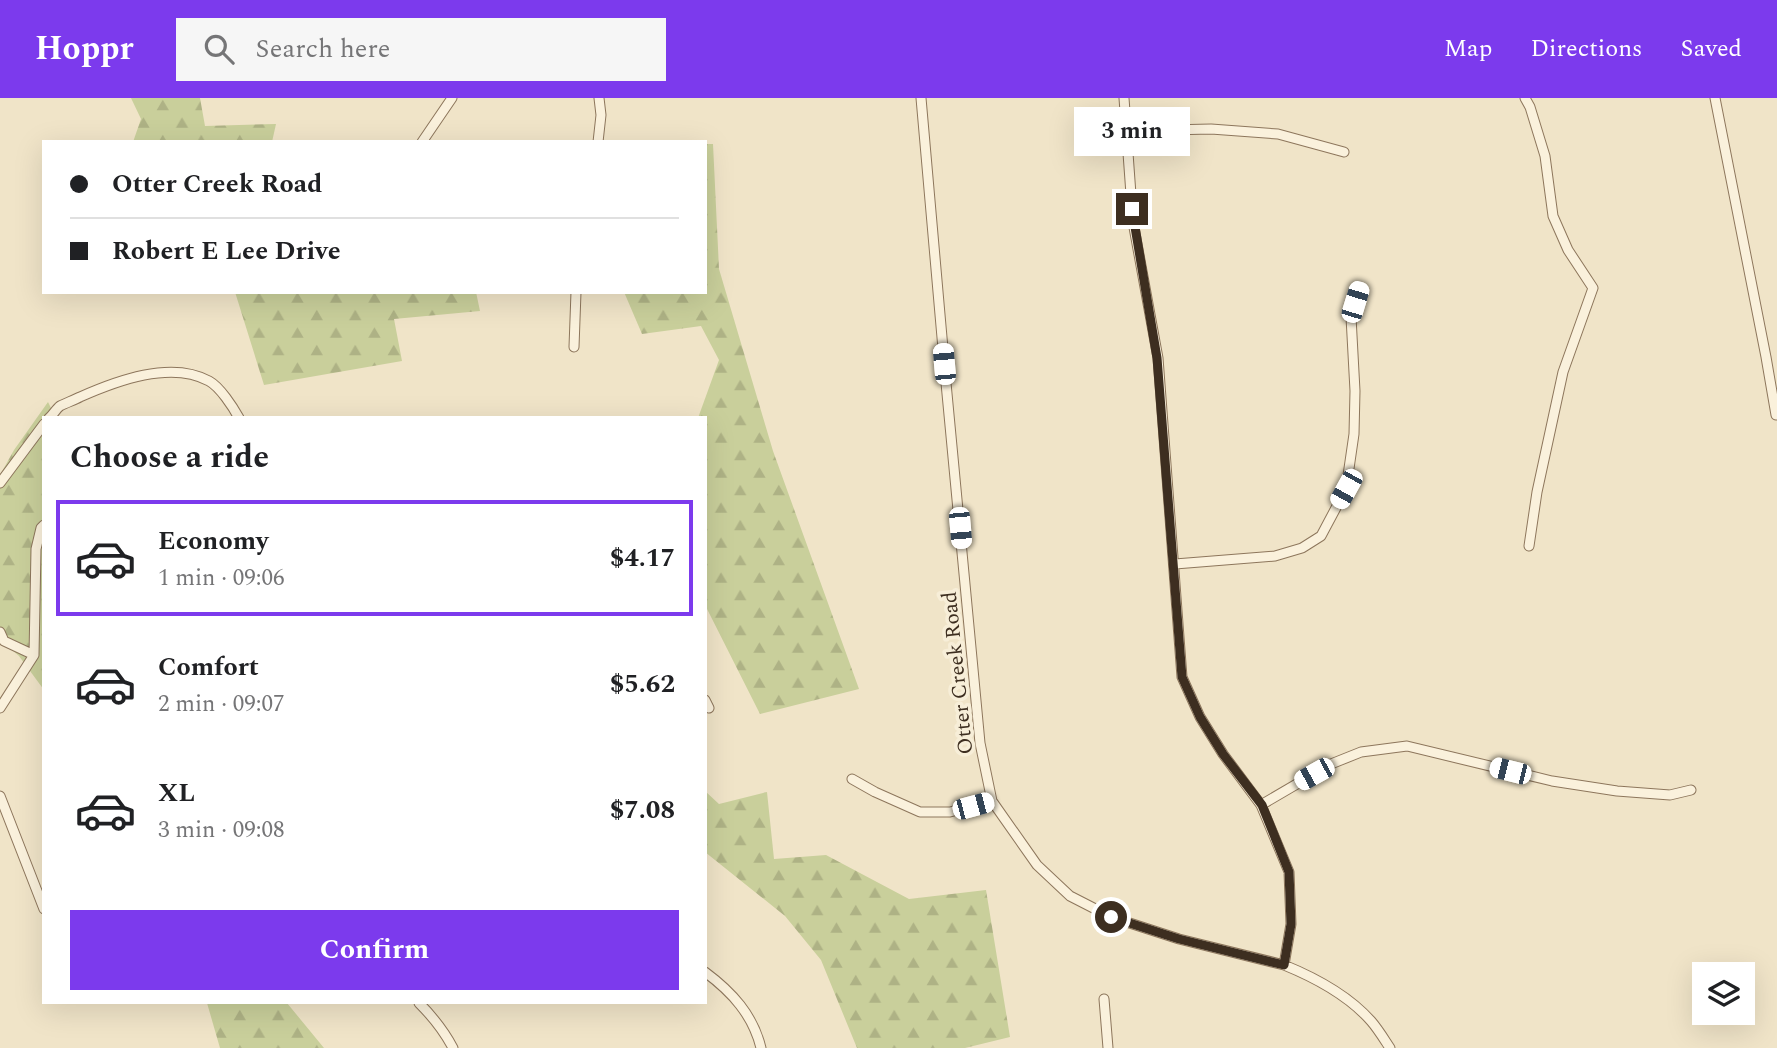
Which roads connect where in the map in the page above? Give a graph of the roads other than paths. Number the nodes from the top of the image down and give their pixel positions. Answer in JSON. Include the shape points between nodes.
{"nodes":[{"id":1,"x":452,"y":98,"type":"edge"},
{"id":2,"x":599,"y":98,"type":"edge"},
{"id":3,"x":921,"y":98,"type":"edge"},
{"id":4,"x":1124,"y":98,"type":"edge"},
{"id":5,"x":1525,"y":98,"type":"edge"},
{"id":6,"x":1715,"y":98,"type":"edge"},
{"id":7,"x":1125,"y":131,"type":"junction"},
{"id":8,"x":423,"y":140,"type":"edge"},
{"id":9,"x":598,"y":140,"type":"edge"},
{"id":10,"x":1344,"y":152,"type":"dead end"},
{"id":11,"x":1360,"y":287,"type":"dead end"},
{"id":12,"x":576,"y":294,"type":"edge"},
{"id":13,"x":574,"y":347,"type":"dead end"},
{"id":14,"x":1776,"y":415,"type":"edge"},
{"id":15,"x":51,"y":416,"type":"edge"},
{"id":16,"x":238,"y":416,"type":"edge"},
{"id":17,"x":42,"y":427,"type":"edge"},
{"id":18,"x":0,"y":482,"type":"edge"},
{"id":19,"x":42,"y":527,"type":"edge"},
{"id":20,"x":1529,"y":547,"type":"dead end"},
{"id":21,"x":1175,"y":564,"type":"junction"},
{"id":22,"x":0,"y":632,"type":"edge"},
{"id":23,"x":34,"y":655,"type":"junction"},
{"id":24,"x":0,"y":708,"type":"edge"},
{"id":25,"x":852,"y":779,"type":"dead end"},
{"id":26,"x":1691,"y":790,"type":"dead end"},
{"id":27,"x":0,"y":796,"type":"edge"},
{"id":28,"x":992,"y":801,"type":"junction"},
{"id":29,"x":1262,"y":805,"type":"junction"},
{"id":30,"x":42,"y":904,"type":"edge"},
{"id":31,"x":1284,"y":965,"type":"junction"},
{"id":32,"x":707,"y":974,"type":"edge"},
{"id":33,"x":1104,"y":999,"type":"dead end"},
{"id":34,"x":420,"y":1004,"type":"edge"},
{"id":35,"x":453,"y":1048,"type":"edge"},
{"id":36,"x":761,"y":1048,"type":"edge"},
{"id":37,"x":1108,"y":1048,"type":"edge"},
{"id":38,"x":1390,"y":1048,"type":"edge"}],
"edges":[{"from":1,"to":8,"type":"street"},
{"from":2,"to":9,"type":"street"},
{"from":3,"to":28,"type":"street","name":"Otter Creek Road","via":[[979,729]]},
{"from":4,"to":7,"type":"street"},
{"from":5,"to":20,"type":"street","via":[[1545,156],[1553,216],[1593,288],[1563,372]]},
{"from":6,"to":14,"type":"street"},
{"from":7,"to":10,"type":"street","via":[[1211,129],[1278,134]]},
{"from":7,"to":21,"type":"street","via":[[1133,222],[1157,358]]},
{"from":11,"to":21,"type":"street","via":[[1351,317],[1354,434],[1346,489],[1321,536],[1275,556]]},
{"from":12,"to":13,"type":"street"},
{"from":15,"to":16,"type":"street","via":[[60,407],[121,380],[162,373],[190,373],[212,382]]},
{"from":17,"to":18,"type":"street"},
{"from":19,"to":23,"type":"street","via":[[36,548]]},
{"from":21,"to":29,"type":"street","via":[[1182,677],[1223,754]]},
{"from":22,"to":23,"type":"street","via":[[4,641]]},
{"from":23,"to":24,"type":"street"},
{"from":25,"to":28,"type":"street","via":[[920,812],[950,812]]},
{"from":26,"to":29,"type":"street","via":[[1670,795],[1616,792],[1407,746],[1361,752],[1331,764]]},
{"from":27,"to":30,"type":"street"},
{"from":28,"to":31,"type":"street","name":"Otter Creek Road","via":[[1037,865],[1070,896],[1108,916],[1179,939]]},
{"from":29,"to":31,"type":"street","via":[[1289,872],[1291,924]]},
{"from":31,"to":38,"type":"street","name":"Otter Creek Road","via":[[1345,998]]},
{"from":32,"to":36,"type":"street","via":[[735,998],[751,1020]]},
{"from":33,"to":37,"type":"street"},
{"from":34,"to":35,"type":"street"}]}
